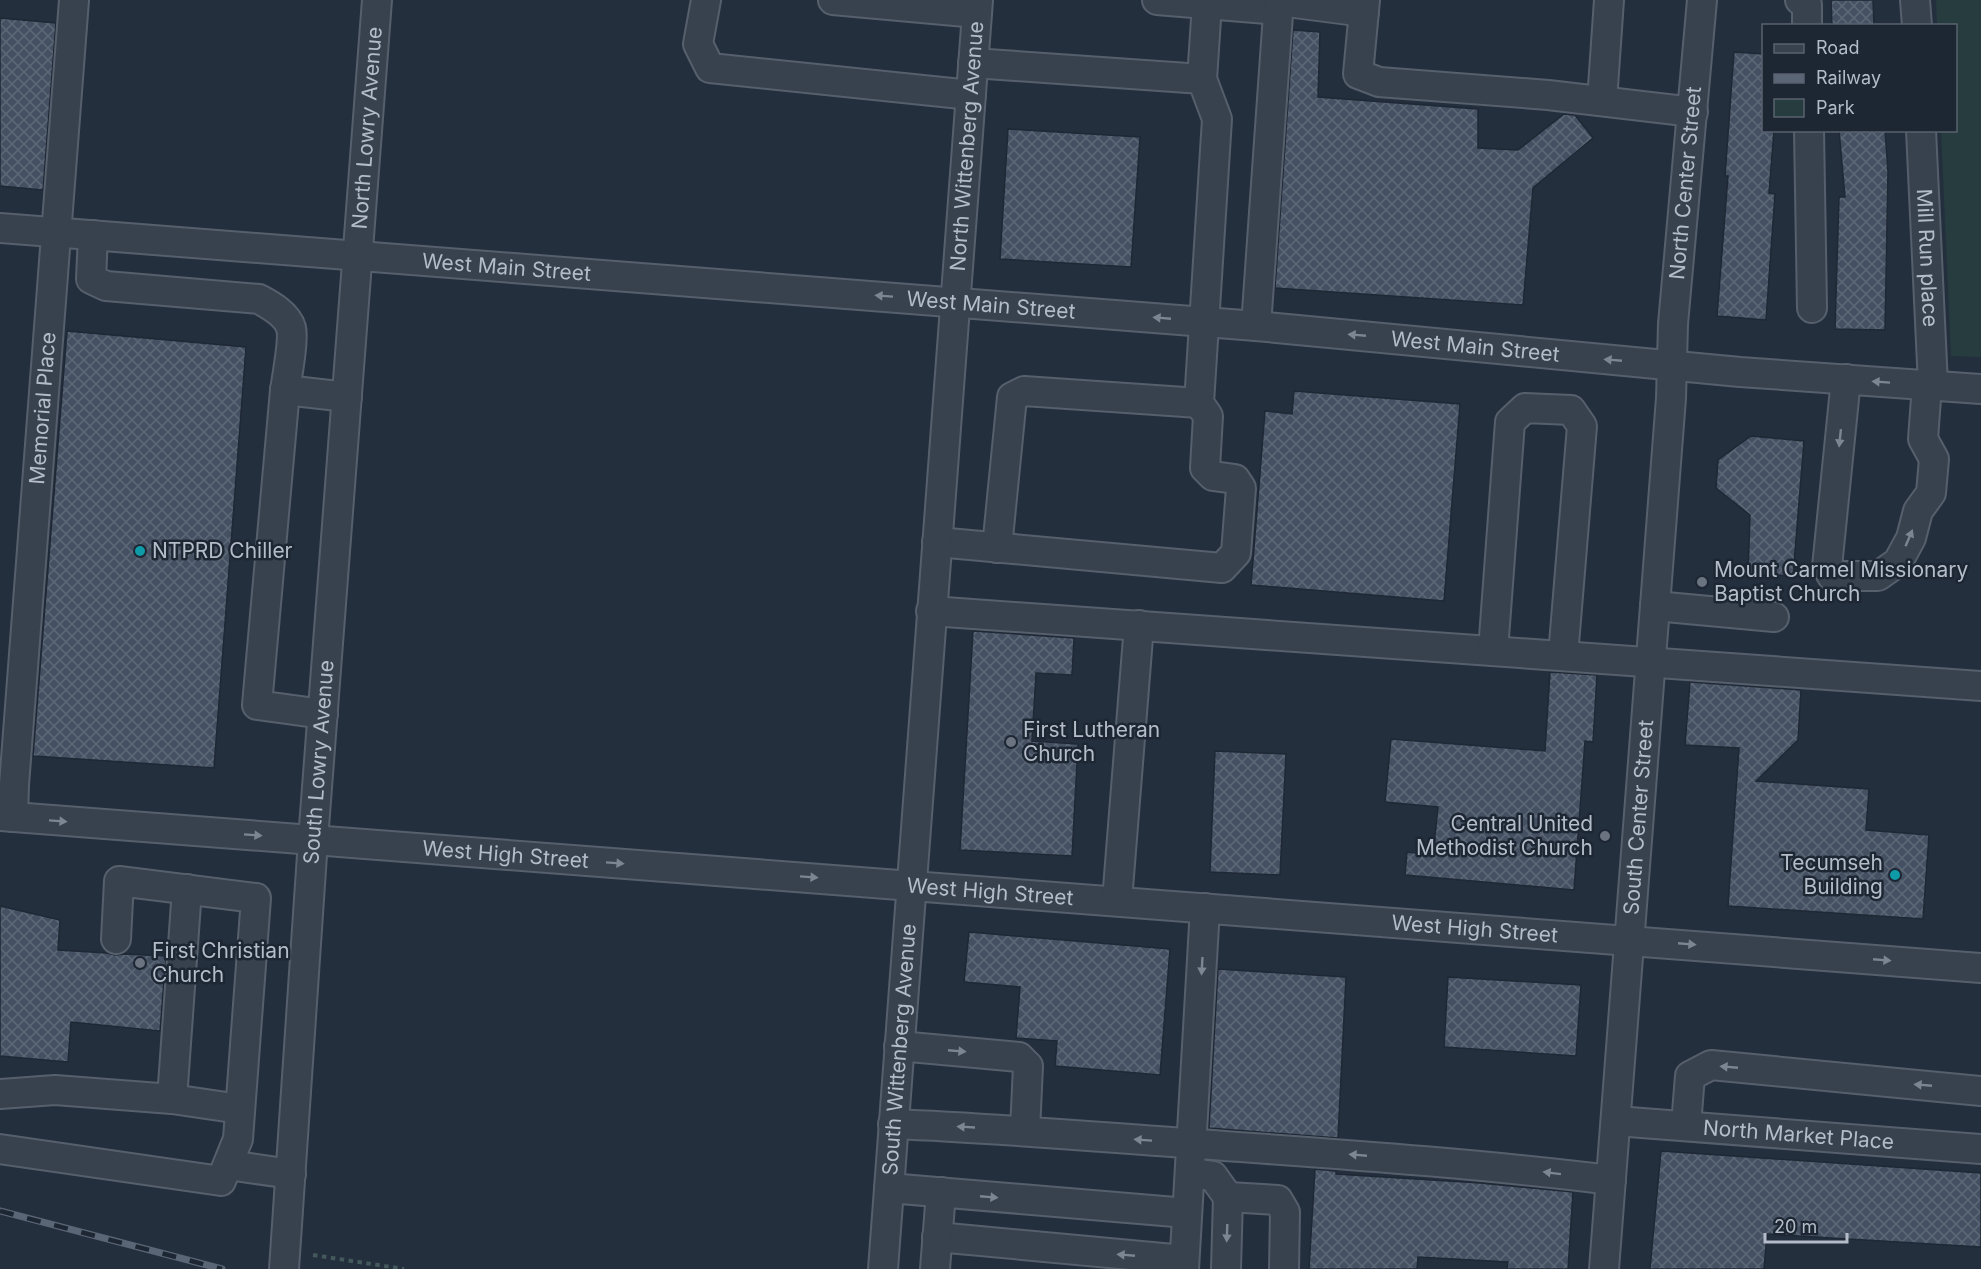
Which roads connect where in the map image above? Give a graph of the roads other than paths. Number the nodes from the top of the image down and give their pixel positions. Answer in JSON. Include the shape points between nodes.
{"nodes":[{"id":1,"x":74,"y":0,"type":"edge"},
{"id":2,"x":377,"y":0,"type":"edge"},
{"id":3,"x":706,"y":0,"type":"edge"},
{"id":4,"x":833,"y":0,"type":"edge"},
{"id":5,"x":1157,"y":0,"type":"edge"},
{"id":6,"x":1609,"y":0,"type":"edge"},
{"id":7,"x":1701,"y":0,"type":"edge"},
{"id":8,"x":1800,"y":0,"type":"edge"},
{"id":9,"x":1916,"y":0,"type":"edge"},
{"id":10,"x":1207,"y":4,"type":"junction"},
{"id":11,"x":1278,"y":4,"type":"edge"},
{"id":12,"x":978,"y":6,"type":"edge"},
{"id":13,"x":1364,"y":6,"type":"edge"},
{"id":14,"x":1807,"y":24,"type":"edge"},
{"id":15,"x":1917,"y":24,"type":"edge"},
{"id":16,"x":973,"y":63,"type":"junction"},
{"id":17,"x":1202,"y":79,"type":"junction"},
{"id":18,"x":971,"y":94,"type":"junction"},
{"id":19,"x":1602,"y":101,"type":"junction"},
{"id":20,"x":1693,"y":112,"type":"junction"},
{"id":21,"x":1809,"y":132,"type":"edge"},
{"id":22,"x":1921,"y":132,"type":"edge"},
{"id":23,"x":0,"y":228,"type":"edge"},
{"id":24,"x":56,"y":232,"type":"junction"},
{"id":25,"x":93,"y":235,"type":"junction"},
{"id":26,"x":358,"y":256,"type":"junction"},
{"id":27,"x":955,"y":302,"type":"junction"},
{"id":28,"x":1812,"y":308,"type":"dead end"},
{"id":29,"x":1204,"y":321,"type":"junction"},
{"id":30,"x":1256,"y":326,"type":"junction"},
{"id":31,"x":1672,"y":365,"type":"junction"},
{"id":32,"x":1846,"y":379,"type":"junction"},
{"id":33,"x":1930,"y":385,"type":"junction"},
{"id":34,"x":1981,"y":389,"type":"edge"},
{"id":35,"x":285,"y":390,"type":"junction"},
{"id":36,"x":347,"y":397,"type":"junction"},
{"id":37,"x":1198,"y":403,"type":"junction"},
{"id":38,"x":937,"y":542,"type":"junction"},
{"id":39,"x":998,"y":548,"type":"junction"},
{"id":40,"x":1655,"y":606,"type":"junction"},
{"id":41,"x":931,"y":611,"type":"junction"},
{"id":42,"x":1774,"y":617,"type":"dead end"},
{"id":43,"x":1139,"y":626,"type":"junction"},
{"id":44,"x":1493,"y":651,"type":"junction"},
{"id":45,"x":1563,"y":656,"type":"junction"},
{"id":46,"x":1651,"y":662,"type":"junction"},
{"id":47,"x":1981,"y":686,"type":"edge"},
{"id":48,"x":323,"y":714,"type":"junction"},
{"id":49,"x":6,"y":817,"type":"edge"},
{"id":50,"x":313,"y":840,"type":"junction"},
{"id":51,"x":911,"y":885,"type":"junction"},
{"id":52,"x":187,"y":889,"type":"junction"},
{"id":53,"x":1117,"y":901,"type":"junction"},
{"id":54,"x":1205,"y":908,"type":"junction"},
{"id":55,"x":116,"y":939,"type":"dead end"},
{"id":56,"x":1629,"y":940,"type":"junction"},
{"id":57,"x":1981,"y":968,"type":"edge"},
{"id":58,"x":899,"y":1046,"type":"junction"},
{"id":59,"x":1981,"y":1091,"type":"edge"},
{"id":60,"x":0,"y":1094,"type":"edge"},
{"id":61,"x":172,"y":1099,"type":"junction"},
{"id":62,"x":240,"y":1109,"type":"junction"},
{"id":63,"x":1616,"y":1121,"type":"junction"},
{"id":64,"x":893,"y":1124,"type":"junction"},
{"id":65,"x":1686,"y":1125,"type":"junction"},
{"id":66,"x":1024,"y":1130,"type":"junction"},
{"id":67,"x":1191,"y":1144,"type":"junction"},
{"id":68,"x":0,"y":1149,"type":"edge"},
{"id":69,"x":1981,"y":1149,"type":"edge"},
{"id":70,"x":228,"y":1165,"type":"junction"},
{"id":71,"x":1190,"y":1173,"type":"junction"},
{"id":72,"x":291,"y":1174,"type":"junction"},
{"id":73,"x":1611,"y":1180,"type":"junction"},
{"id":74,"x":889,"y":1188,"type":"junction"},
{"id":75,"x":940,"y":1192,"type":"junction"},
{"id":76,"x":1228,"y":1197,"type":"junction"},
{"id":77,"x":1187,"y":1214,"type":"junction"},
{"id":78,"x":937,"y":1237,"type":"junction"},
{"id":79,"x":294,"y":1261,"type":"edge"},
{"id":80,"x":1184,"y":1265,"type":"edge"},
{"id":81,"x":883,"y":1269,"type":"edge"},
{"id":82,"x":935,"y":1269,"type":"edge"},
{"id":83,"x":1226,"y":1269,"type":"edge"},
{"id":84,"x":1284,"y":1269,"type":"edge"},
{"id":85,"x":1604,"y":1269,"type":"edge"}],
"edges":[{"from":1,"to":24,"type":"street","name":"Memorial Place"},
{"from":2,"to":26,"type":"street","name":"North Lowry Avenue"},
{"from":3,"to":18,"type":"street","via":[[698,44],[710,68]]},
{"from":4,"to":12,"type":"street"},
{"from":5,"to":10,"type":"street"},
{"from":6,"to":19,"type":"street"},
{"from":7,"to":20,"type":"street","name":"North Center Street"},
{"from":8,"to":14,"type":"street","via":[[1807,5]]},
{"from":9,"to":15,"type":"street"},
{"from":10,"to":11,"type":"street"},
{"from":10,"to":17,"type":"street"},
{"from":11,"to":13,"type":"street"},
{"from":11,"to":30,"type":"street"},
{"from":12,"to":16,"type":"street","name":"North Wittenberg Avenue"},
{"from":13,"to":19,"type":"street","via":[[1359,74],[1379,82]]},
{"from":16,"to":17,"type":"street"},
{"from":16,"to":18,"type":"street","name":"North Wittenberg Avenue"},
{"from":17,"to":29,"type":"street","via":[[1217,119]]},
{"from":18,"to":27,"type":"street","name":"North Wittenberg Avenue"},
{"from":19,"to":20,"type":"street"},
{"from":20,"to":31,"type":"street","name":"North Center Street"},
{"from":21,"to":28,"type":"street"},
{"from":22,"to":33,"type":"street","name":"Mill Run place"},
{"from":23,"to":24,"type":"street","name":"West Main Street"},
{"from":24,"to":25,"type":"street","name":"West Main Street"},
{"from":24,"to":49,"type":"street","name":"Memorial Place","via":[[14,785]]},
{"from":25,"to":26,"type":"street","name":"West Main Street"},
{"from":25,"to":35,"type":"street","via":[[91,279],[106,286],[259,299],[277,310],[291,327]]},
{"from":27,"to":26,"type":"street","name":"West Main Street","one_way":true},
{"from":26,"to":36,"type":"street","name":"South Lowry Avenue"},
{"from":29,"to":27,"type":"street","name":"West Main Street","one_way":true},
{"from":27,"to":38,"type":"street","name":"North Wittenberg Avenue"},
{"from":29,"to":30,"type":"street","name":"West Main Street"},
{"from":29,"to":37,"type":"street"},
{"from":31,"to":30,"type":"street","name":"West Main Street","one_way":true},
{"from":31,"to":32,"type":"street","name":"West Main Street"},
{"from":31,"to":40,"type":"street","name":"South Center Street"},
{"from":33,"to":32,"type":"street","name":"West Main Street","one_way":true},
{"from":32,"to":33,"type":"street","name":"Mill Run place","one_way":true,"via":[[1827,567],[1832,576],[1878,576],[1898,562],[1911,538],[1918,511],[1931,493],[1934,459],[1923,439]]},
{"from":33,"to":34,"type":"street","name":"West Main Street"},
{"from":35,"to":36,"type":"street"},
{"from":35,"to":48,"type":"street","via":[[256,705]]},
{"from":36,"to":48,"type":"street","name":"South Lowry Avenue"},
{"from":37,"to":39,"type":"street","via":[[1024,391],[1012,397]]},
{"from":37,"to":39,"type":"street","via":[[1208,416],[1205,468],[1213,476],[1235,479],[1241,488],[1236,553],[1222,568]]},
{"from":38,"to":39,"type":"street"},
{"from":38,"to":41,"type":"street","name":"South Wittenberg Avenue"},
{"from":40,"to":42,"type":"street"},
{"from":40,"to":46,"type":"street","name":"South Center Street"},
{"from":41,"to":43,"type":"street"},
{"from":41,"to":51,"type":"street","name":"South Wittenberg Avenue"},
{"from":43,"to":44,"type":"street"},
{"from":43,"to":53,"type":"street"},
{"from":44,"to":45,"type":"street"},
{"from":44,"to":45,"type":"street","via":[[1510,422],[1525,408],[1571,410],[1582,426]]},
{"from":45,"to":46,"type":"street"},
{"from":46,"to":47,"type":"street"},
{"from":46,"to":56,"type":"street","name":"South Center Street"},
{"from":48,"to":50,"type":"street","name":"South Lowry Avenue"},
{"from":49,"to":50,"type":"street","name":"West High Street","one_way":true},
{"from":50,"to":51,"type":"street","name":"West High Street","one_way":true},
{"from":50,"to":72,"type":"street","name":"South Lowry Avenue"},
{"from":51,"to":53,"type":"street","name":"West High Street"},
{"from":51,"to":58,"type":"street","name":"South Wittenberg Avenue"},
{"from":52,"to":55,"type":"street","via":[[119,881]]},
{"from":52,"to":61,"type":"street"},
{"from":52,"to":62,"type":"street","via":[[256,898]]},
{"from":53,"to":54,"type":"street","name":"West High Street"},
{"from":54,"to":56,"type":"street","name":"West High Street"},
{"from":54,"to":67,"type":"street","one_way":true},
{"from":56,"to":57,"type":"street","name":"West High Street","one_way":true},
{"from":56,"to":63,"type":"street","name":"South Center Street"},
{"from":58,"to":64,"type":"street","name":"South Wittenberg Avenue"},
{"from":58,"to":66,"type":"street","one_way":true,"via":[[1019,1057],[1028,1066]]},
{"from":59,"to":65,"type":"street","one_way":true,"via":[[1711,1065],[1690,1076]]},
{"from":60,"to":61,"type":"street","via":[[56,1090]]},
{"from":61,"to":62,"type":"street"},
{"from":62,"to":70,"type":"street","via":[[238,1139]]},
{"from":63,"to":65,"type":"street","name":"North Market Place"},
{"from":63,"to":73,"type":"street","name":"South Center Street"},
{"from":66,"to":64,"type":"street","one_way":true},
{"from":64,"to":74,"type":"street","name":"South Wittenberg Avenue"},
{"from":65,"to":69,"type":"street","name":"North Market Place"},
{"from":67,"to":66,"type":"street","one_way":true},
{"from":67,"to":71,"type":"street"},
{"from":73,"to":67,"type":"street","one_way":true},
{"from":68,"to":70,"type":"street","via":[[221,1181]]},
{"from":70,"to":72,"type":"street"},
{"from":71,"to":76,"type":"street","via":[[1213,1176]]},
{"from":71,"to":77,"type":"street"},
{"from":72,"to":79,"type":"street","name":"South Lowry Avenue"},
{"from":73,"to":85,"type":"street","name":"South Center Street"},
{"from":74,"to":75,"type":"street"},
{"from":74,"to":81,"type":"street","name":"South Wittenberg Avenue"},
{"from":75,"to":77,"type":"street","one_way":true},
{"from":75,"to":78,"type":"street"},
{"from":76,"to":83,"type":"street","one_way":true},
{"from":76,"to":84,"type":"street","via":[[1278,1200],[1285,1212]]},
{"from":77,"to":80,"type":"street"},
{"from":80,"to":78,"type":"street","one_way":true},
{"from":78,"to":82,"type":"street"}]}
